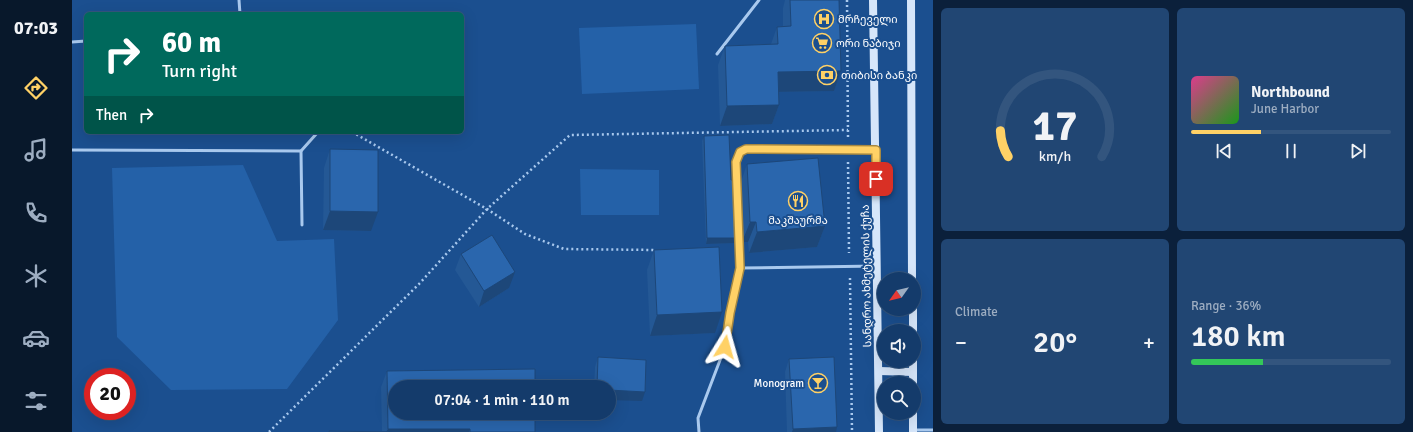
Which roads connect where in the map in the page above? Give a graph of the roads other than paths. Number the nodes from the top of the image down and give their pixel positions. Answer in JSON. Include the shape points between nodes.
{"nodes":[{"id":1,"x":239,"y":0,"type":"edge"},
{"id":2,"x":759,"y":0,"type":"edge"},
{"id":3,"x":873,"y":0,"type":"edge"},
{"id":4,"x":911,"y":0,"type":"edge"},
{"id":5,"x":240,"y":12,"type":"edge"},
{"id":6,"x":84,"y":41,"type":"edge"},
{"id":7,"x":72,"y":42,"type":"edge"},
{"id":8,"x":717,"y":54,"type":"dead end"},
{"id":9,"x":316,"y":134,"type":"edge"},
{"id":10,"x":72,"y":150,"type":"edge"},
{"id":11,"x":876,"y":150,"type":"junction"},
{"id":12,"x":301,"y":151,"type":"junction"},
{"id":13,"x":302,"y":225,"type":"dead end"},
{"id":14,"x":877,"y":266,"type":"junction"},
{"id":15,"x":740,"y":268,"type":"junction"},
{"id":16,"x":912,"y":272,"type":"edge"},
{"id":17,"x":913,"y":368,"type":"edge"},
{"id":18,"x":879,"y":371,"type":"junction"},
{"id":19,"x":913,"y":372,"type":"junction"},
{"id":20,"x":913,"y":376,"type":"edge"},
{"id":21,"x":913,"y":420,"type":"edge"},
{"id":22,"x":933,"y":430,"type":"edge"},
{"id":23,"x":913,"y":431,"type":"edge"},
{"id":24,"x":699,"y":432,"type":"edge"},
{"id":25,"x":879,"y":432,"type":"edge"}],
"edges":[{"from":1,"to":5,"type":"lane"},
{"from":2,"to":8,"type":"lane"},
{"from":3,"to":11,"type":"main road","name":"სანდრო ახმეტელის ქუჩა"},
{"from":4,"to":16,"type":"main road"},
{"from":6,"to":7,"type":"lane"},
{"from":9,"to":12,"type":"lane"},
{"from":10,"to":12,"type":"lane"},
{"from":11,"to":14,"type":"main road","name":"სანდრო ახმეტელის ქუჩა"},
{"from":11,"to":15,"type":"lane","via":[[746,149],[740,152],[736,162]]},
{"from":12,"to":13,"type":"lane"},
{"from":14,"to":15,"type":"lane"},
{"from":14,"to":18,"type":"main road","name":"სანდრო ახმეტელის ქუჩა"},
{"from":15,"to":24,"type":"lane","via":[[725,347],[698,418]]},
{"from":17,"to":19,"type":"main road"},
{"from":18,"to":19,"type":"main road"},
{"from":18,"to":25,"type":"main road","name":"სანდრო ახმეტელის ქუჩა"},
{"from":19,"to":20,"type":"main road"},
{"from":21,"to":23,"type":"main road"},
{"from":22,"to":23,"type":"lane"}]}
